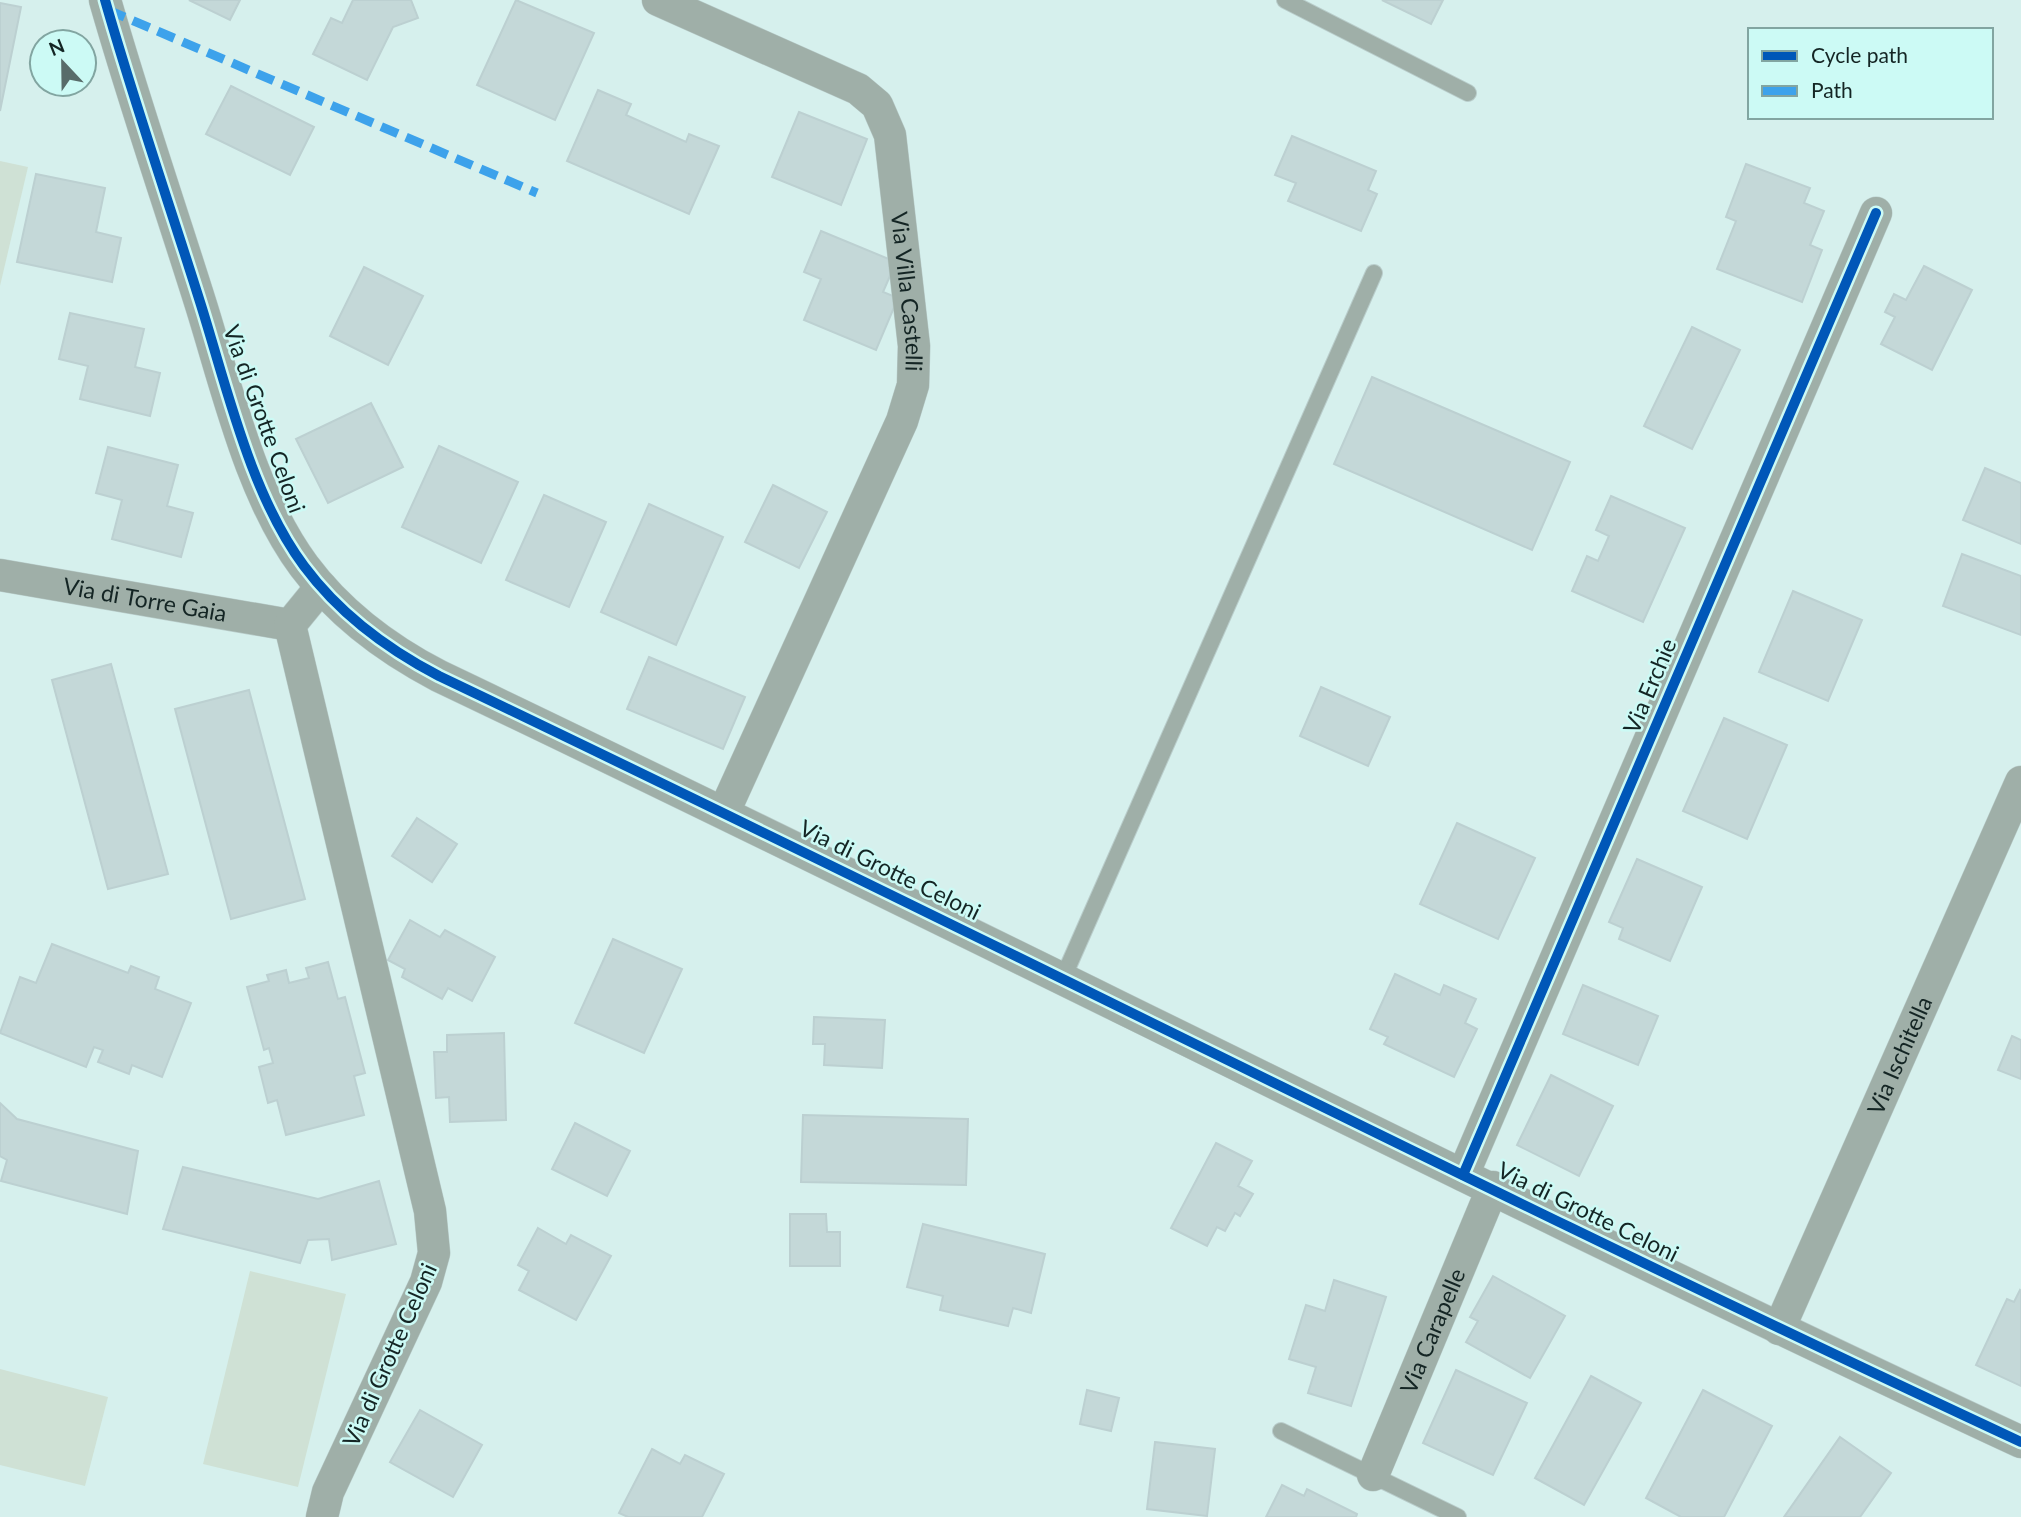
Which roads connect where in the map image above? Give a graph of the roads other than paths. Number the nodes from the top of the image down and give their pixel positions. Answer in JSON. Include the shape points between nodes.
{"nodes":[{"id":1,"x":105,"y":0,"type":"edge"},
{"id":2,"x":658,"y":0,"type":"edge"},
{"id":3,"x":1285,"y":0,"type":"edge"},
{"id":4,"x":1468,"y":93,"type":"dead end"},
{"id":5,"x":1876,"y":214,"type":"dead end"},
{"id":6,"x":1374,"y":273,"type":"dead end"},
{"id":7,"x":0,"y":575,"type":"edge"},
{"id":8,"x":321,"y":587,"type":"junction"},
{"id":9,"x":290,"y":625,"type":"junction"},
{"id":10,"x":2021,"y":782,"type":"edge"},
{"id":11,"x":724,"y":812,"type":"junction"},
{"id":12,"x":1063,"y":978,"type":"junction"},
{"id":13,"x":1464,"y":1175,"type":"junction"},
{"id":14,"x":1493,"y":1188,"type":"junction"},
{"id":15,"x":1779,"y":1329,"type":"junction"},
{"id":16,"x":1281,"y":1431,"type":"dead end"},
{"id":17,"x":2021,"y":1442,"type":"edge"},
{"id":18,"x":1373,"y":1475,"type":"junction"},
{"id":19,"x":322,"y":1517,"type":"edge"},
{"id":20,"x":1458,"y":1517,"type":"edge"}],
"edges":[{"from":1,"to":8,"type":"street","name":"Via di Grotte Celoni","via":[[239,424],[289,541]]},
{"from":2,"to":11,"type":"street","name":"Via Villa Castelli","via":[[847,82],[877,104],[890,135],[914,346],[913,385],[902,421]]},
{"from":3,"to":4,"type":"lane"},
{"from":5,"to":13,"type":"street","name":"Via Erchie"},
{"from":6,"to":12,"type":"lane"},
{"from":7,"to":9,"type":"street","name":"Via di Torre Gaia"},
{"from":8,"to":9,"type":"street"},
{"from":8,"to":11,"type":"street","name":"Via di Grotte Celoni","via":[[362,626],[424,668]]},
{"from":9,"to":19,"type":"street","name":"Via di Grotte Celoni","via":[[434,1237],[426,1282],[328,1492]]},
{"from":10,"to":15,"type":"street","name":"Via Ischitella"},
{"from":11,"to":12,"type":"street","name":"Via di Grotte Celoni"},
{"from":12,"to":13,"type":"street","name":"Via di Grotte Celoni"},
{"from":13,"to":14,"type":"street","name":"Via di Grotte Celoni"},
{"from":14,"to":15,"type":"street","name":"Via di Grotte Celoni"},
{"from":14,"to":18,"type":"street","name":"Via Carapelle"},
{"from":15,"to":17,"type":"street","name":"Via di Grotte Celoni"},
{"from":16,"to":18,"type":"lane"},
{"from":18,"to":20,"type":"lane"}]}
